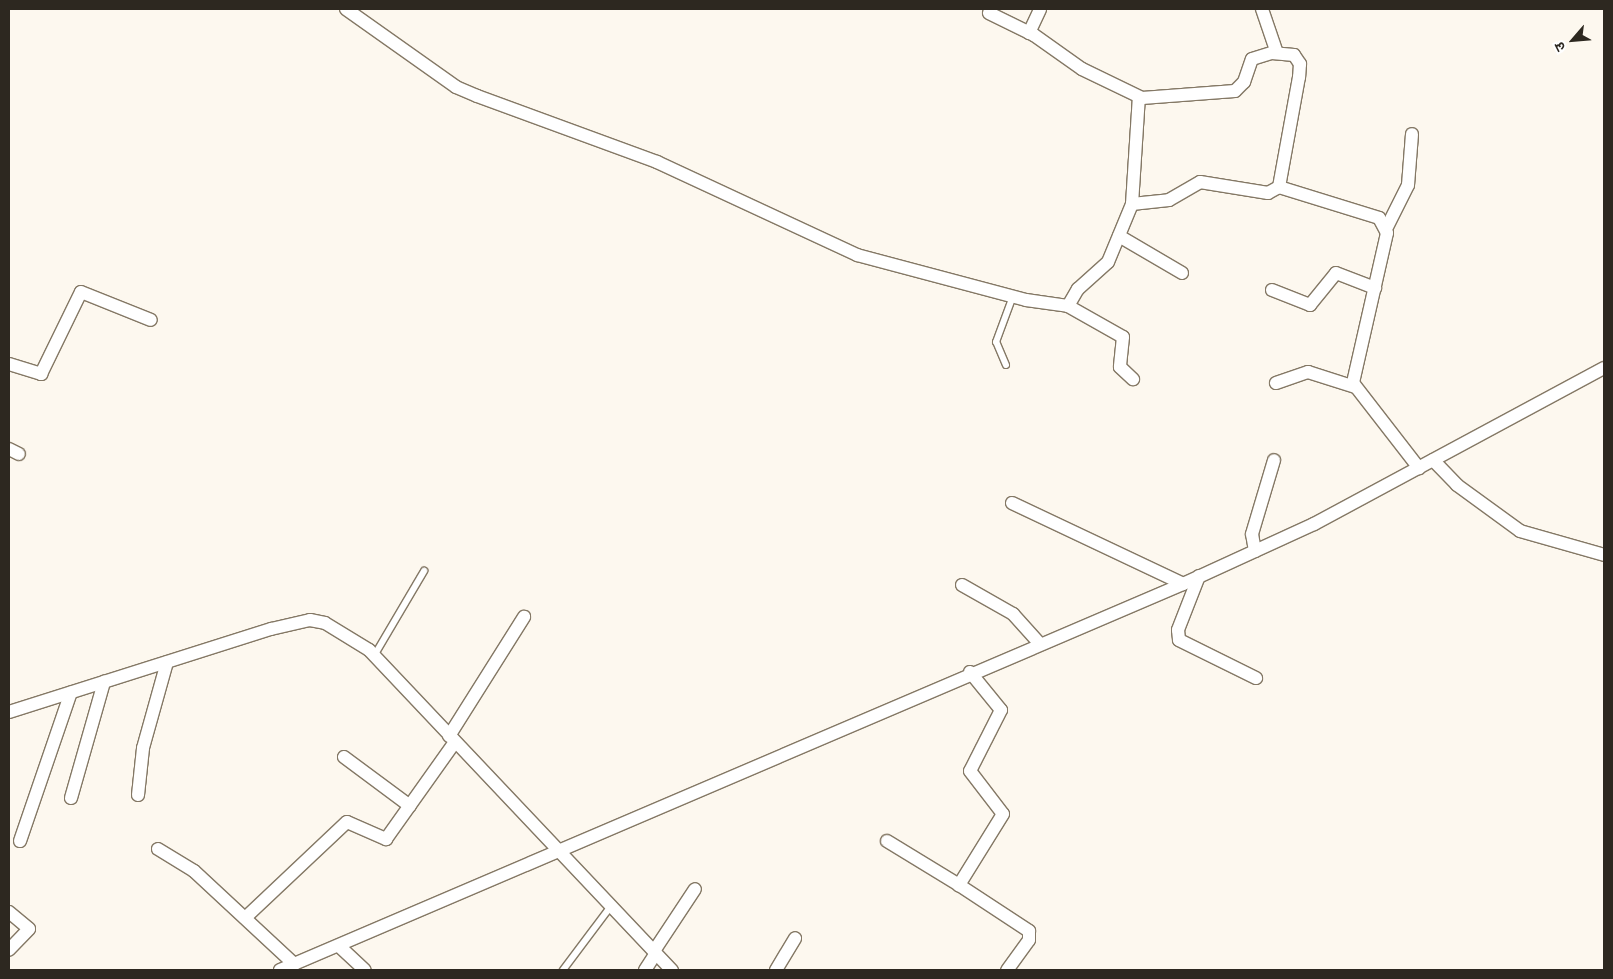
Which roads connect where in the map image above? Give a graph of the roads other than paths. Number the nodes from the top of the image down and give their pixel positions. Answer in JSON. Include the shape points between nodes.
{"nodes":[{"id":1,"x":346,"y":9,"type":"edge"},
{"id":2,"x":1040,"y":9,"type":"edge"},
{"id":3,"x":1262,"y":9,"type":"edge"},
{"id":4,"x":989,"y":13,"type":"dead end"},
{"id":5,"x":1029,"y":33,"type":"junction"},
{"id":6,"x":1277,"y":53,"type":"junction"},
{"id":7,"x":1139,"y":97,"type":"junction"},
{"id":8,"x":1412,"y":134,"type":"dead end"},
{"id":9,"x":1279,"y":187,"type":"junction"},
{"id":10,"x":1132,"y":204,"type":"junction"},
{"id":11,"x":1386,"y":226,"type":"junction"},
{"id":12,"x":1119,"y":236,"type":"junction"},
{"id":13,"x":1182,"y":273,"type":"dead end"},
{"id":14,"x":1375,"y":288,"type":"junction"},
{"id":15,"x":1272,"y":290,"type":"dead end"},
{"id":16,"x":1013,"y":296,"type":"junction"},
{"id":17,"x":1068,"y":306,"type":"junction"},
{"id":18,"x":151,"y":320,"type":"dead end"},
{"id":19,"x":9,"y":364,"type":"edge"},
{"id":20,"x":1006,"y":365,"type":"dead end"},
{"id":21,"x":1604,"y":368,"type":"edge"},
{"id":22,"x":1133,"y":379,"type":"dead end"},
{"id":23,"x":1276,"y":383,"type":"dead end"},
{"id":24,"x":1355,"y":388,"type":"junction"},
{"id":25,"x":1274,"y":460,"type":"dead end"},
{"id":26,"x":1433,"y":460,"type":"junction"},
{"id":27,"x":1419,"y":468,"type":"junction"},
{"id":28,"x":1012,"y":503,"type":"dead end"},
{"id":29,"x":1255,"y":551,"type":"junction"},
{"id":30,"x":1604,"y":555,"type":"edge"},
{"id":31,"x":424,"y":571,"type":"dead end"},
{"id":32,"x":1199,"y":576,"type":"junction"},
{"id":33,"x":962,"y":584,"type":"dead end"},
{"id":34,"x":1183,"y":584,"type":"junction"},
{"id":35,"x":524,"y":617,"type":"dead end"},
{"id":36,"x":1039,"y":643,"type":"junction"},
{"id":37,"x":376,"y":652,"type":"junction"},
{"id":38,"x":167,"y":662,"type":"junction"},
{"id":39,"x":970,"y":672,"type":"junction"},
{"id":40,"x":1256,"y":678,"type":"dead end"},
{"id":41,"x":104,"y":682,"type":"junction"},
{"id":42,"x":71,"y":692,"type":"junction"},
{"id":43,"x":9,"y":712,"type":"edge"},
{"id":44,"x":453,"y":734,"type":"junction"},
{"id":45,"x":344,"y":757,"type":"dead end"},
{"id":46,"x":138,"y":794,"type":"dead end"},
{"id":47,"x":71,"y":798,"type":"dead end"},
{"id":48,"x":410,"y":806,"type":"junction"},
{"id":49,"x":20,"y":841,"type":"dead end"},
{"id":50,"x":887,"y":841,"type":"dead end"},
{"id":51,"x":158,"y":849,"type":"dead end"},
{"id":52,"x":558,"y":850,"type":"junction"},
{"id":53,"x":959,"y":885,"type":"junction"},
{"id":54,"x":695,"y":889,"type":"dead end"},
{"id":55,"x":611,"y":906,"type":"junction"},
{"id":56,"x":9,"y":912,"type":"edge"},
{"id":57,"x":245,"y":918,"type":"junction"},
{"id":58,"x":795,"y":938,"type":"dead end"},
{"id":59,"x":339,"y":946,"type":"junction"},
{"id":60,"x":657,"y":947,"type":"junction"},
{"id":61,"x":9,"y":950,"type":"edge"},
{"id":62,"x":294,"y":964,"type":"junction"},
{"id":63,"x":280,"y":970,"type":"edge"},
{"id":64,"x":365,"y":970,"type":"edge"},
{"id":65,"x":563,"y":970,"type":"edge"},
{"id":66,"x":645,"y":970,"type":"edge"},
{"id":67,"x":672,"y":970,"type":"edge"},
{"id":68,"x":776,"y":970,"type":"edge"},
{"id":69,"x":1007,"y":970,"type":"edge"}],
"edges":[{"from":1,"to":16,"type":"street","via":[[456,87],[657,162],[857,255]]},
{"from":2,"to":5,"type":"street"},
{"from":3,"to":6,"type":"street"},
{"from":4,"to":5,"type":"street"},
{"from":5,"to":7,"type":"street","via":[[1082,69]]},
{"from":6,"to":7,"type":"street","via":[[1252,59],[1244,82],[1235,91]]},
{"from":6,"to":9,"type":"street","via":[[1294,55],[1300,64]]},
{"from":7,"to":10,"type":"street"},
{"from":8,"to":11,"type":"street","via":[[1408,185]]},
{"from":9,"to":10,"type":"street","via":[[1268,193],[1200,182],[1169,200]]},
{"from":9,"to":11,"type":"street","via":[[1379,218]]},
{"from":10,"to":12,"type":"street"},
{"from":11,"to":14,"type":"street"},
{"from":12,"to":13,"type":"street"},
{"from":12,"to":17,"type":"street","via":[[1108,262],[1078,289]]},
{"from":14,"to":15,"type":"street","via":[[1336,273],[1310,305]]},
{"from":14,"to":24,"type":"street","via":[[1353,375]]},
{"from":16,"to":17,"type":"street"},
{"from":16,"to":20,"type":"lane","via":[[996,342]]},
{"from":17,"to":22,"type":"street","via":[[1123,337],[1120,367]]},
{"from":18,"to":19,"type":"street","via":[[81,292],[41,374]]},
{"from":21,"to":26,"type":"street"},
{"from":23,"to":24,"type":"street","via":[[1308,372]]},
{"from":24,"to":27,"type":"street"},
{"from":25,"to":29,"type":"street","via":[[1252,534]]},
{"from":26,"to":27,"type":"street"},
{"from":26,"to":30,"type":"street","via":[[1457,485],[1520,531]]},
{"from":27,"to":29,"type":"street"},
{"from":28,"to":34,"type":"street"},
{"from":29,"to":32,"type":"street"},
{"from":31,"to":37,"type":"lane"},
{"from":32,"to":34,"type":"street"},
{"from":32,"to":40,"type":"street","via":[[1178,630],[1179,640]]},
{"from":33,"to":36,"type":"street","via":[[1013,614]]},
{"from":34,"to":36,"type":"street"},
{"from":35,"to":44,"type":"street"},
{"from":36,"to":39,"type":"street"},
{"from":37,"to":38,"type":"street","via":[[343,632],[310,620]]},
{"from":37,"to":44,"type":"street"},
{"from":38,"to":41,"type":"street"},
{"from":38,"to":46,"type":"street","via":[[143,748]]},
{"from":39,"to":52,"type":"street"},
{"from":39,"to":53,"type":"street","via":[[1001,710],[970,767],[971,775],[1003,814]]},
{"from":41,"to":42,"type":"street"},
{"from":41,"to":47,"type":"street"},
{"from":42,"to":43,"type":"street"},
{"from":42,"to":49,"type":"street"},
{"from":44,"to":48,"type":"street"},
{"from":44,"to":52,"type":"street"},
{"from":45,"to":48,"type":"street"},
{"from":48,"to":57,"type":"street","via":[[384,840],[354,821],[347,822]]},
{"from":50,"to":53,"type":"street"},
{"from":51,"to":57,"type":"street","via":[[194,871]]},
{"from":52,"to":55,"type":"street"},
{"from":52,"to":59,"type":"street"},
{"from":53,"to":69,"type":"street","via":[[1029,932],[1029,940]]},
{"from":54,"to":60,"type":"street"},
{"from":55,"to":60,"type":"street"},
{"from":55,"to":65,"type":"lane"},
{"from":56,"to":61,"type":"street","via":[[29,929]]},
{"from":57,"to":62,"type":"street"},
{"from":58,"to":68,"type":"street"},
{"from":59,"to":62,"type":"street"},
{"from":59,"to":64,"type":"street"},
{"from":60,"to":66,"type":"street"},
{"from":60,"to":67,"type":"street"},
{"from":62,"to":63,"type":"street"}]}
